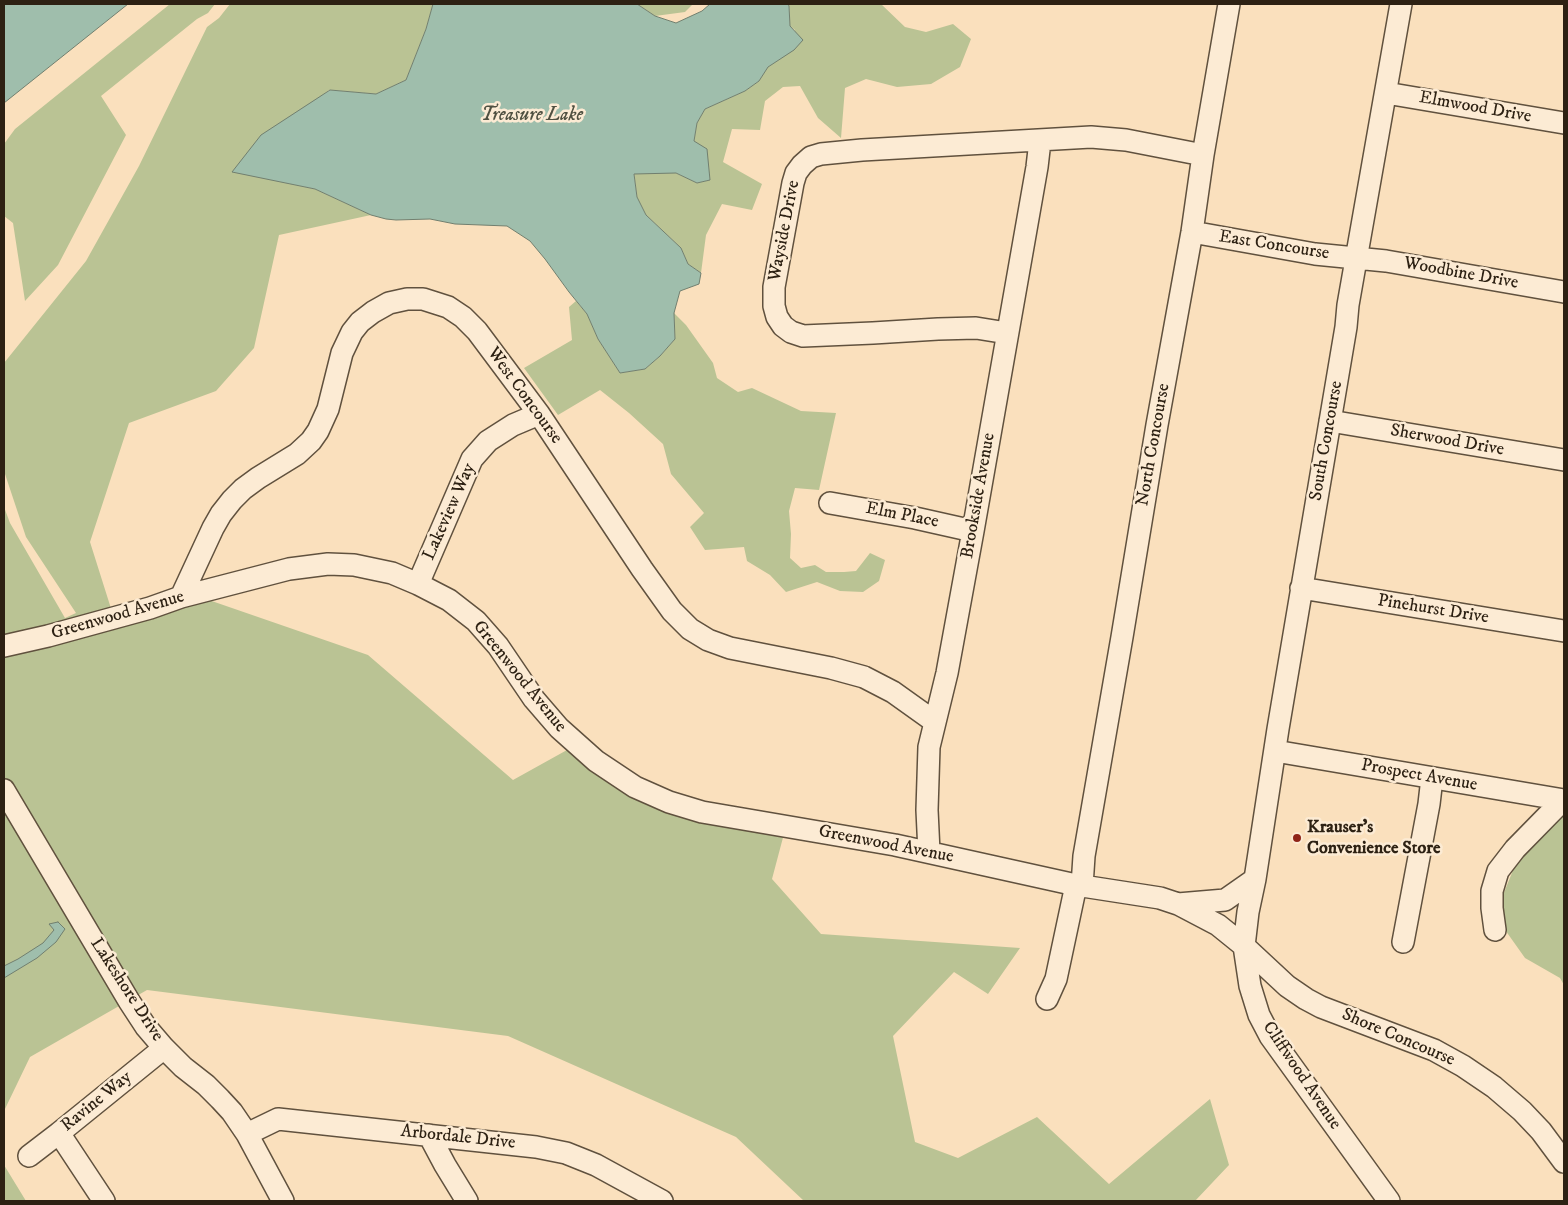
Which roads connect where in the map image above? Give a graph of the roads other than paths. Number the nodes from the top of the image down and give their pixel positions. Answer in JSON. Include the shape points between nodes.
{"nodes":[{"id":1,"x":1229,"y":4,"type":"edge"},
{"id":2,"x":1401,"y":4,"type":"edge"},
{"id":3,"x":1386,"y":93,"type":"junction"},
{"id":4,"x":1564,"y":123,"type":"edge"},
{"id":5,"x":1040,"y":140,"type":"junction"},
{"id":6,"x":1203,"y":155,"type":"junction"},
{"id":7,"x":1192,"y":232,"type":"junction"},
{"id":8,"x":1357,"y":259,"type":"junction"},
{"id":9,"x":1564,"y":292,"type":"edge"},
{"id":10,"x":1007,"y":333,"type":"junction"},
{"id":11,"x":538,"y":414,"type":"junction"},
{"id":12,"x":1330,"y":421,"type":"junction"},
{"id":13,"x":1564,"y":460,"type":"edge"},
{"id":14,"x":830,"y":503,"type":"dead end"},
{"id":15,"x":973,"y":531,"type":"junction"},
{"id":16,"x":418,"y":584,"type":"junction"},
{"id":17,"x":1301,"y":588,"type":"junction"},
{"id":18,"x":182,"y":597,"type":"junction"},
{"id":19,"x":1564,"y":632,"type":"edge"},
{"id":20,"x":4,"y":646,"type":"edge"},
{"id":21,"x":935,"y":722,"type":"junction"},
{"id":22,"x":1275,"y":751,"type":"junction"},
{"id":23,"x":1432,"y":778,"type":"junction"},
{"id":24,"x":4,"y":790,"type":"edge"},
{"id":25,"x":1563,"y":800,"type":"edge"},
{"id":26,"x":929,"y":852,"type":"junction"},
{"id":27,"x":1255,"y":879,"type":"junction"},
{"id":28,"x":1079,"y":886,"type":"junction"},
{"id":29,"x":1178,"y":904,"type":"junction"},
{"id":30,"x":1495,"y":930,"type":"dead end"},
{"id":31,"x":1403,"y":942,"type":"dead end"},
{"id":32,"x":1244,"y":946,"type":"junction"},
{"id":33,"x":1047,"y":999,"type":"dead end"},
{"id":34,"x":164,"y":1048,"type":"junction"},
{"id":35,"x":59,"y":1133,"type":"junction"},
{"id":36,"x":247,"y":1134,"type":"junction"},
{"id":37,"x":429,"y":1135,"type":"junction"},
{"id":38,"x":29,"y":1156,"type":"dead end"},
{"id":39,"x":1564,"y":1162,"type":"edge"},
{"id":40,"x":104,"y":1201,"type":"edge"},
{"id":41,"x":283,"y":1201,"type":"edge"},
{"id":42,"x":467,"y":1201,"type":"edge"},
{"id":43,"x":662,"y":1201,"type":"edge"},
{"id":44,"x":1389,"y":1201,"type":"edge"}],
"edges":[{"from":1,"to":6,"type":"street","name":"North Concourse"},
{"from":2,"to":3,"type":"street","name":"South Concourse"},
{"from":3,"to":4,"type":"street","name":"Elmwood Drive"},
{"from":3,"to":8,"type":"street","name":"South Concourse"},
{"from":5,"to":6,"type":"street","name":"Wayside Drive","via":[[1105,138]]},
{"from":5,"to":10,"type":"street","name":"Brookside Avenue"},
{"from":5,"to":10,"type":"street","name":"Wayside Drive","via":[[821,154],[811,157],[796,173],[787,210],[774,287],[774,306],[777,317],[791,332],[813,336],[976,328]]},
{"from":6,"to":7,"type":"street","name":"North Concourse"},
{"from":7,"to":8,"type":"street","name":"East Concourse"},
{"from":7,"to":28,"type":"street","name":"North Concourse"},
{"from":8,"to":9,"type":"street","name":"Woodbine Drive","via":[[1386,261]]},
{"from":8,"to":12,"type":"street","name":"South Concourse"},
{"from":10,"to":15,"type":"street","name":"Brookside Avenue"},
{"from":11,"to":16,"type":"street","name":"Lakeview Way","via":[[488,441],[472,459]]},
{"from":11,"to":18,"type":"street","name":"West Concourse","via":[[463,316],[423,299],[389,303],[360,322],[347,341],[328,409],[318,431],[297,454],[243,489],[221,514]]},
{"from":11,"to":21,"type":"street","name":"West Concourse","via":[[642,569],[672,611],[690,629],[730,648],[864,677],[893,692]]},
{"from":12,"to":13,"type":"street","name":"Sherwood Drive"},
{"from":12,"to":17,"type":"street","name":"South Concourse"},
{"from":14,"to":15,"type":"street","name":"Elm Place"},
{"from":15,"to":21,"type":"street","name":"Brookside Avenue"},
{"from":16,"to":18,"type":"street","name":"Greenwood Avenue","via":[[392,573],[354,565],[328,564],[288,569]]},
{"from":16,"to":26,"type":"street","name":"Greenwood Avenue","via":[[449,600],[476,622],[498,646],[534,699],[559,728],[596,761],[636,787],[702,812]]},
{"from":17,"to":19,"type":"street","name":"Pinehurst Drive"},
{"from":17,"to":22,"type":"street","name":"South Concourse"},
{"from":18,"to":20,"type":"street","name":"Greenwood Avenue"},
{"from":21,"to":26,"type":"street","name":"Brookside Avenue","via":[[928,747]]},
{"from":22,"to":23,"type":"street","name":"Prospect Avenue"},
{"from":22,"to":27,"type":"street","name":"South Concourse"},
{"from":23,"to":25,"type":"street","name":"Prospect Avenue"},
{"from":23,"to":31,"type":"street"},
{"from":24,"to":34,"type":"street","name":"Lakeshore Drive","via":[[129,1001]]},
{"from":25,"to":30,"type":"street","via":[[1498,871],[1492,891]]},
{"from":26,"to":28,"type":"street","name":"Greenwood Avenue"},
{"from":27,"to":29,"type":"street","name":"Greenwood Avenue","via":[[1224,900]]},
{"from":27,"to":32,"type":"street","name":"Cliffwood Avenue"},
{"from":28,"to":29,"type":"street","name":"Greenwood Avenue","via":[[1160,898]]},
{"from":28,"to":33,"type":"street","name":"North Concourse","via":[[1056,979]]},
{"from":29,"to":32,"type":"street","name":"Greenwood Avenue","via":[[1218,925]]},
{"from":32,"to":39,"type":"street","name":"Shore Concourse","via":[[1306,999],[1434,1050],[1463,1066],[1522,1111]]},
{"from":32,"to":44,"type":"street","name":"Cliffwood Avenue","via":[[1250,986],[1270,1036]]},
{"from":34,"to":35,"type":"street","name":"Ravine Way"},
{"from":34,"to":36,"type":"street","name":"Lakeshore Drive","via":[[220,1099]]},
{"from":35,"to":38,"type":"street","name":"Ravine Way"},
{"from":35,"to":40,"type":"street"},
{"from":36,"to":37,"type":"street","name":"Arbordale Drive","via":[[278,1119]]},
{"from":36,"to":41,"type":"street","name":"Lakeshore Drive"},
{"from":37,"to":42,"type":"street"},
{"from":37,"to":43,"type":"street","name":"Arbordale Drive","via":[[566,1153],[596,1165]]}]}
